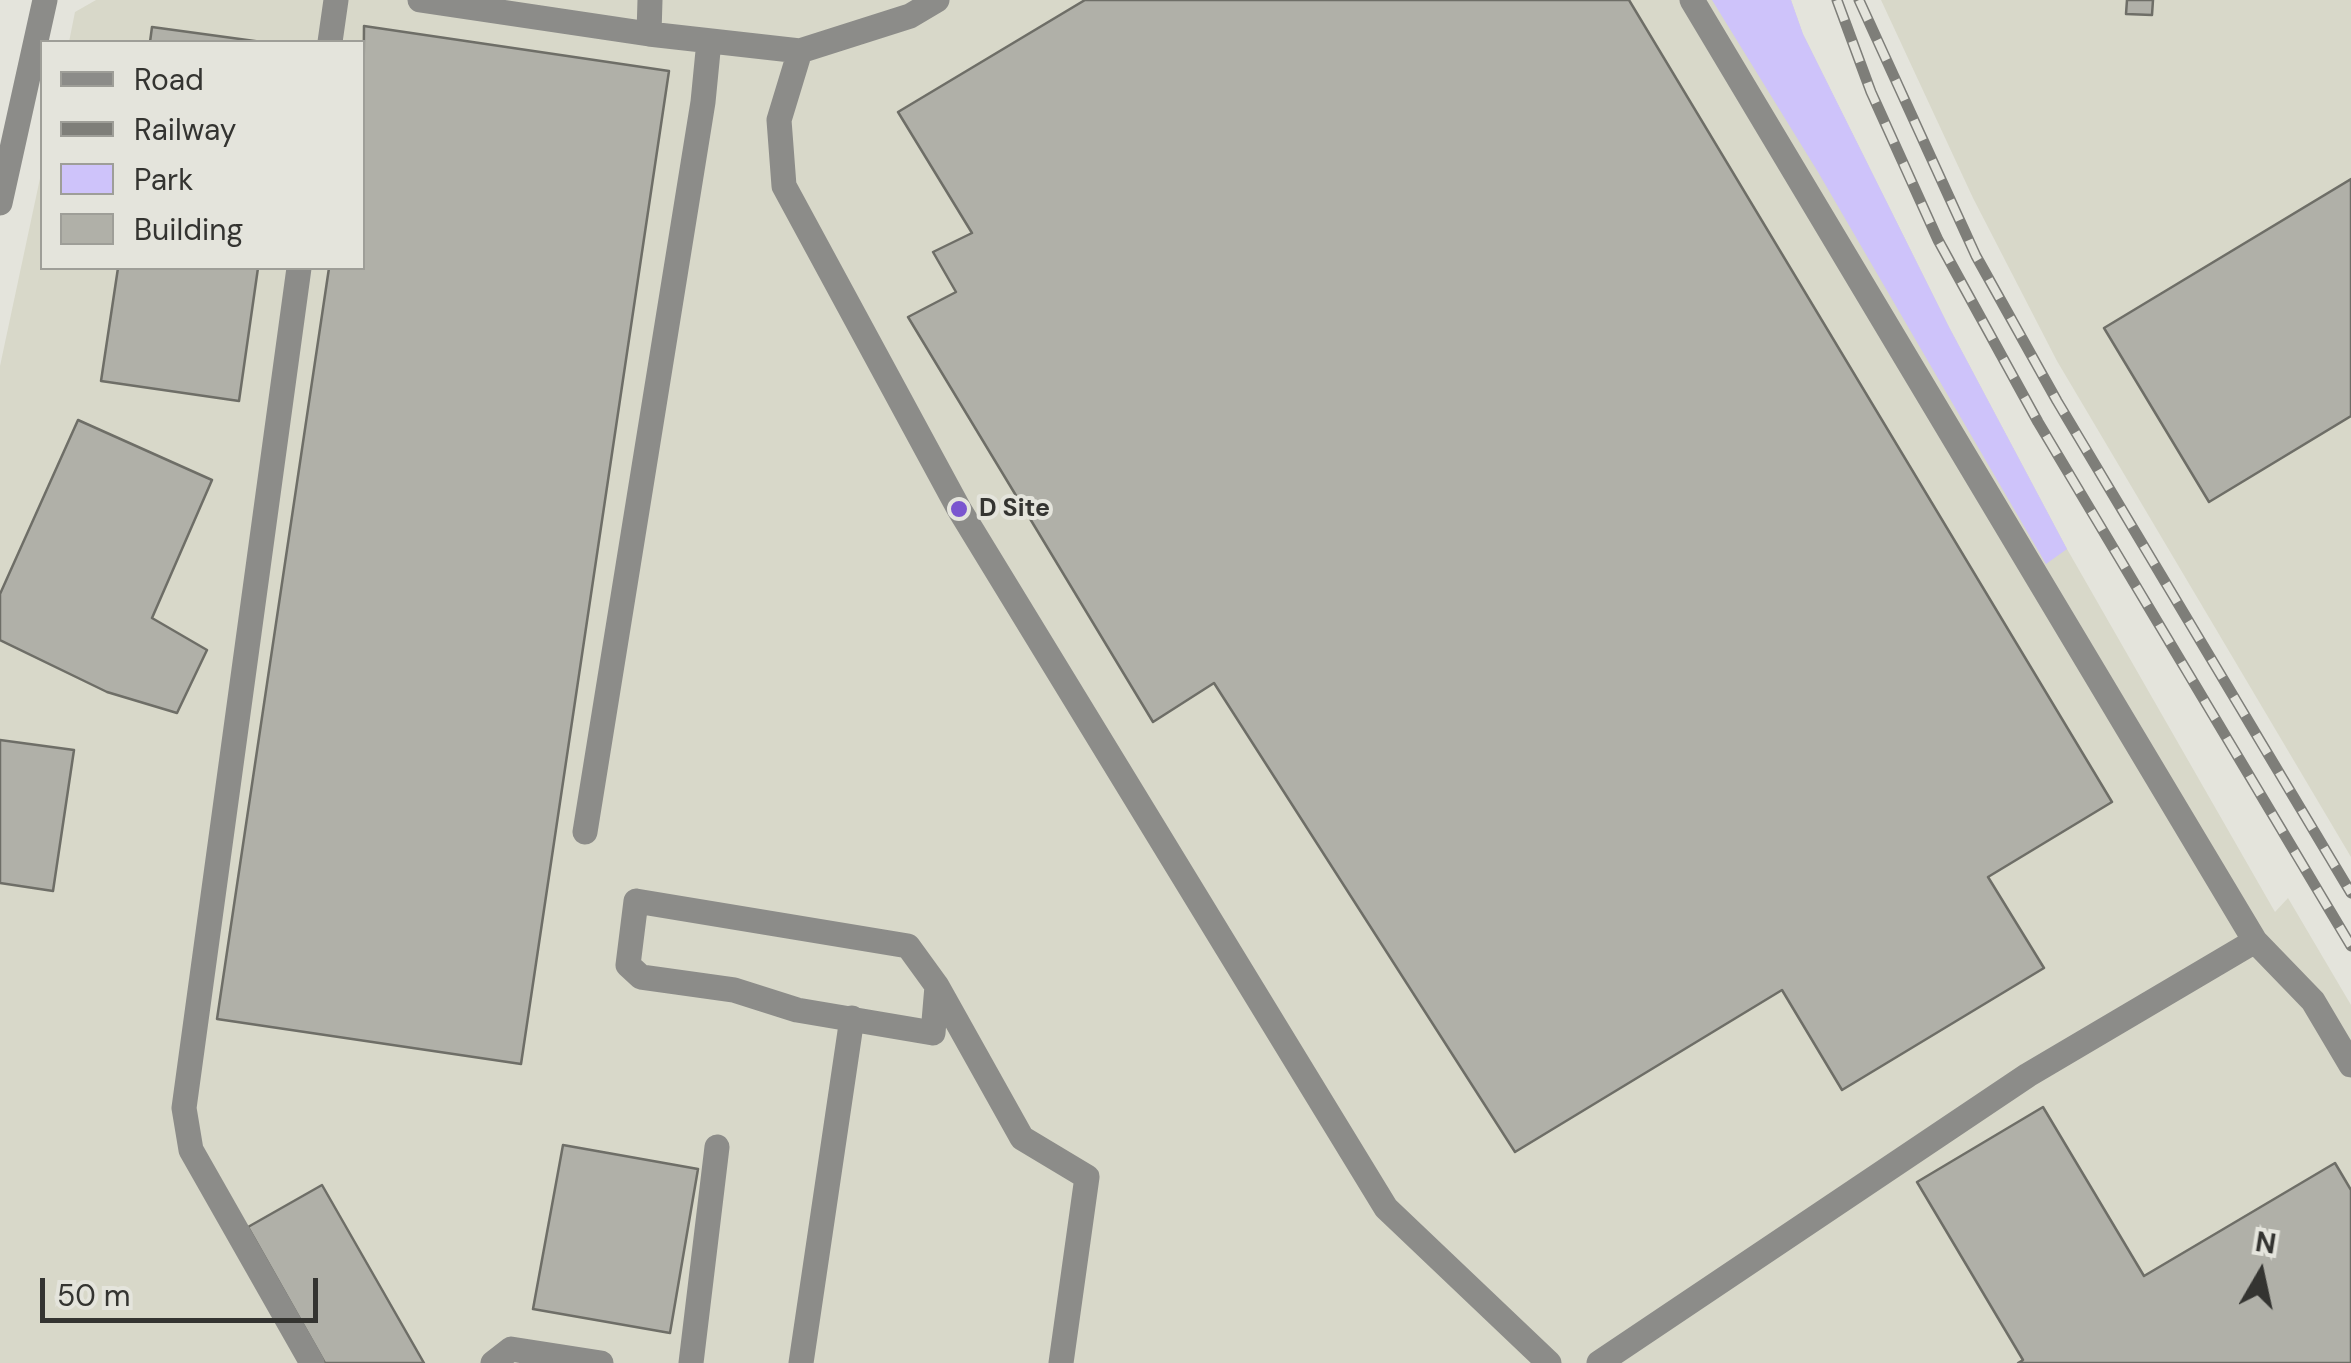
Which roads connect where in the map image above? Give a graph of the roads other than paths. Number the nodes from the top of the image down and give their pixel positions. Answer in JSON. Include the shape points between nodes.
{"nodes":[{"id":1,"x":46,"y":0,"type":"edge"},
{"id":2,"x":336,"y":0,"type":"edge"},
{"id":3,"x":420,"y":0,"type":"edge"},
{"id":4,"x":650,"y":0,"type":"edge"},
{"id":5,"x":937,"y":0,"type":"edge"},
{"id":6,"x":1692,"y":0,"type":"edge"},
{"id":7,"x":913,"y":8,"type":"edge"},
{"id":8,"x":649,"y":34,"type":"junction"},
{"id":9,"x":330,"y":40,"type":"edge"},
{"id":10,"x":709,"y":41,"type":"junction"},
{"id":11,"x":800,"y":51,"type":"junction"},
{"id":12,"x":0,"y":203,"type":"edge"},
{"id":13,"x":299,"y":270,"type":"edge"},
{"id":14,"x":585,"y":832,"type":"dead end"},
{"id":15,"x":2255,"y":941,"type":"junction"},
{"id":16,"x":937,"y":986,"type":"junction"},
{"id":17,"x":852,"y":1018,"type":"junction"},
{"id":18,"x":2351,"y":1065,"type":"edge"},
{"id":19,"x":717,"y":1147,"type":"dead end"},
{"id":20,"x":312,"y":1363,"type":"edge"},
{"id":21,"x":493,"y":1363,"type":"edge"},
{"id":22,"x":601,"y":1363,"type":"edge"},
{"id":23,"x":691,"y":1363,"type":"edge"},
{"id":24,"x":801,"y":1363,"type":"edge"},
{"id":25,"x":1061,"y":1363,"type":"edge"},
{"id":26,"x":1549,"y":1363,"type":"edge"},
{"id":27,"x":1599,"y":1363,"type":"edge"}],
"edges":[{"from":1,"to":12,"type":"street"},
{"from":2,"to":9,"type":"street"},
{"from":3,"to":8,"type":"street"},
{"from":4,"to":8,"type":"street"},
{"from":5,"to":7,"type":"street"},
{"from":6,"to":15,"type":"street"},
{"from":7,"to":11,"type":"street"},
{"from":8,"to":10,"type":"street"},
{"from":10,"to":11,"type":"street"},
{"from":10,"to":14,"type":"street"},
{"from":11,"to":26,"type":"street","via":[[779,120],[784,186],[959,509],[1386,1208]]},
{"from":13,"to":20,"type":"street","via":[[184,1108],[190,1150]]},
{"from":15,"to":18,"type":"street","via":[[2313,1001]]},
{"from":15,"to":27,"type":"street","via":[[2028,1075]]},
{"from":16,"to":17,"type":"street","via":[[933,1032]]},
{"from":16,"to":17,"type":"street","via":[[908,946],[636,901],[628,965],[640,977],[734,990]]},
{"from":16,"to":25,"type":"street","via":[[1022,1138],[1086,1177]]},
{"from":17,"to":24,"type":"street"},
{"from":19,"to":23,"type":"street"},
{"from":21,"to":22,"type":"street","via":[[511,1349]]}]}
